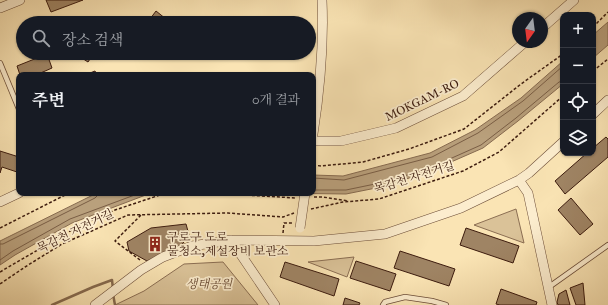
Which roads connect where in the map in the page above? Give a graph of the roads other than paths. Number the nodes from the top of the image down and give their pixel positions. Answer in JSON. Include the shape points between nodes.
{"nodes":[{"id":1,"x":20,"y":0,"type":"edge"},
{"id":2,"x":322,"y":0,"type":"edge"},
{"id":3,"x":574,"y":0,"type":"edge"},
{"id":4,"x":0,"y":8,"type":"edge"},
{"id":5,"x":548,"y":23,"type":"edge"},
{"id":6,"x":518,"y":48,"type":"edge"},
{"id":7,"x":0,"y":63,"type":"edge"},
{"id":8,"x":608,"y":100,"type":"edge"},
{"id":9,"x":16,"y":102,"type":"edge"},
{"id":10,"x":316,"y":110,"type":"edge"},
{"id":11,"x":596,"y":111,"type":"edge"},
{"id":12,"x":316,"y":141,"type":"edge"},
{"id":13,"x":560,"y":145,"type":"edge"},
{"id":14,"x":519,"y":180,"type":"junction"},
{"id":15,"x":16,"y":194,"type":"edge"},
{"id":16,"x":308,"y":196,"type":"edge"},
{"id":17,"x":0,"y":202,"type":"edge"},
{"id":18,"x":230,"y":240,"type":"junction"},
{"id":19,"x":299,"y":240,"type":"junction"},
{"id":20,"x":608,"y":245,"type":"edge"},
{"id":21,"x":548,"y":287,"type":"junction"},
{"id":22,"x":94,"y":305,"type":"edge"},
{"id":23,"x":275,"y":305,"type":"edge"},
{"id":24,"x":383,"y":305,"type":"edge"},
{"id":25,"x":446,"y":305,"type":"edge"},
{"id":26,"x":552,"y":305,"type":"edge"}],
"edges":[{"from":1,"to":4,"type":"street"},
{"from":2,"to":10,"type":"street","via":[[323,36]]},
{"from":3,"to":5,"type":"street"},
{"from":6,"to":12,"type":"street","name":"MOKGAM-RO","via":[[463,96],[396,128],[341,141]]},
{"from":7,"to":9,"type":"lane"},
{"from":8,"to":11,"type":"street"},
{"from":13,"to":14,"type":"street"},
{"from":14,"to":19,"type":"street","via":[[461,208],[385,234]]},
{"from":14,"to":21,"type":"street","via":[[528,192]]},
{"from":15,"to":17,"type":"street"},
{"from":16,"to":19,"type":"street","bridge":true,"via":[[299,225]]},
{"from":18,"to":19,"type":"street"},
{"from":18,"to":22,"type":"street","via":[[192,246],[163,257]]},
{"from":18,"to":23,"type":"street"},
{"from":20,"to":21,"type":"lane"},
{"from":21,"to":26,"type":"street"},
{"from":24,"to":25,"type":"lane","via":[[385,302],[405,297]]}]}
